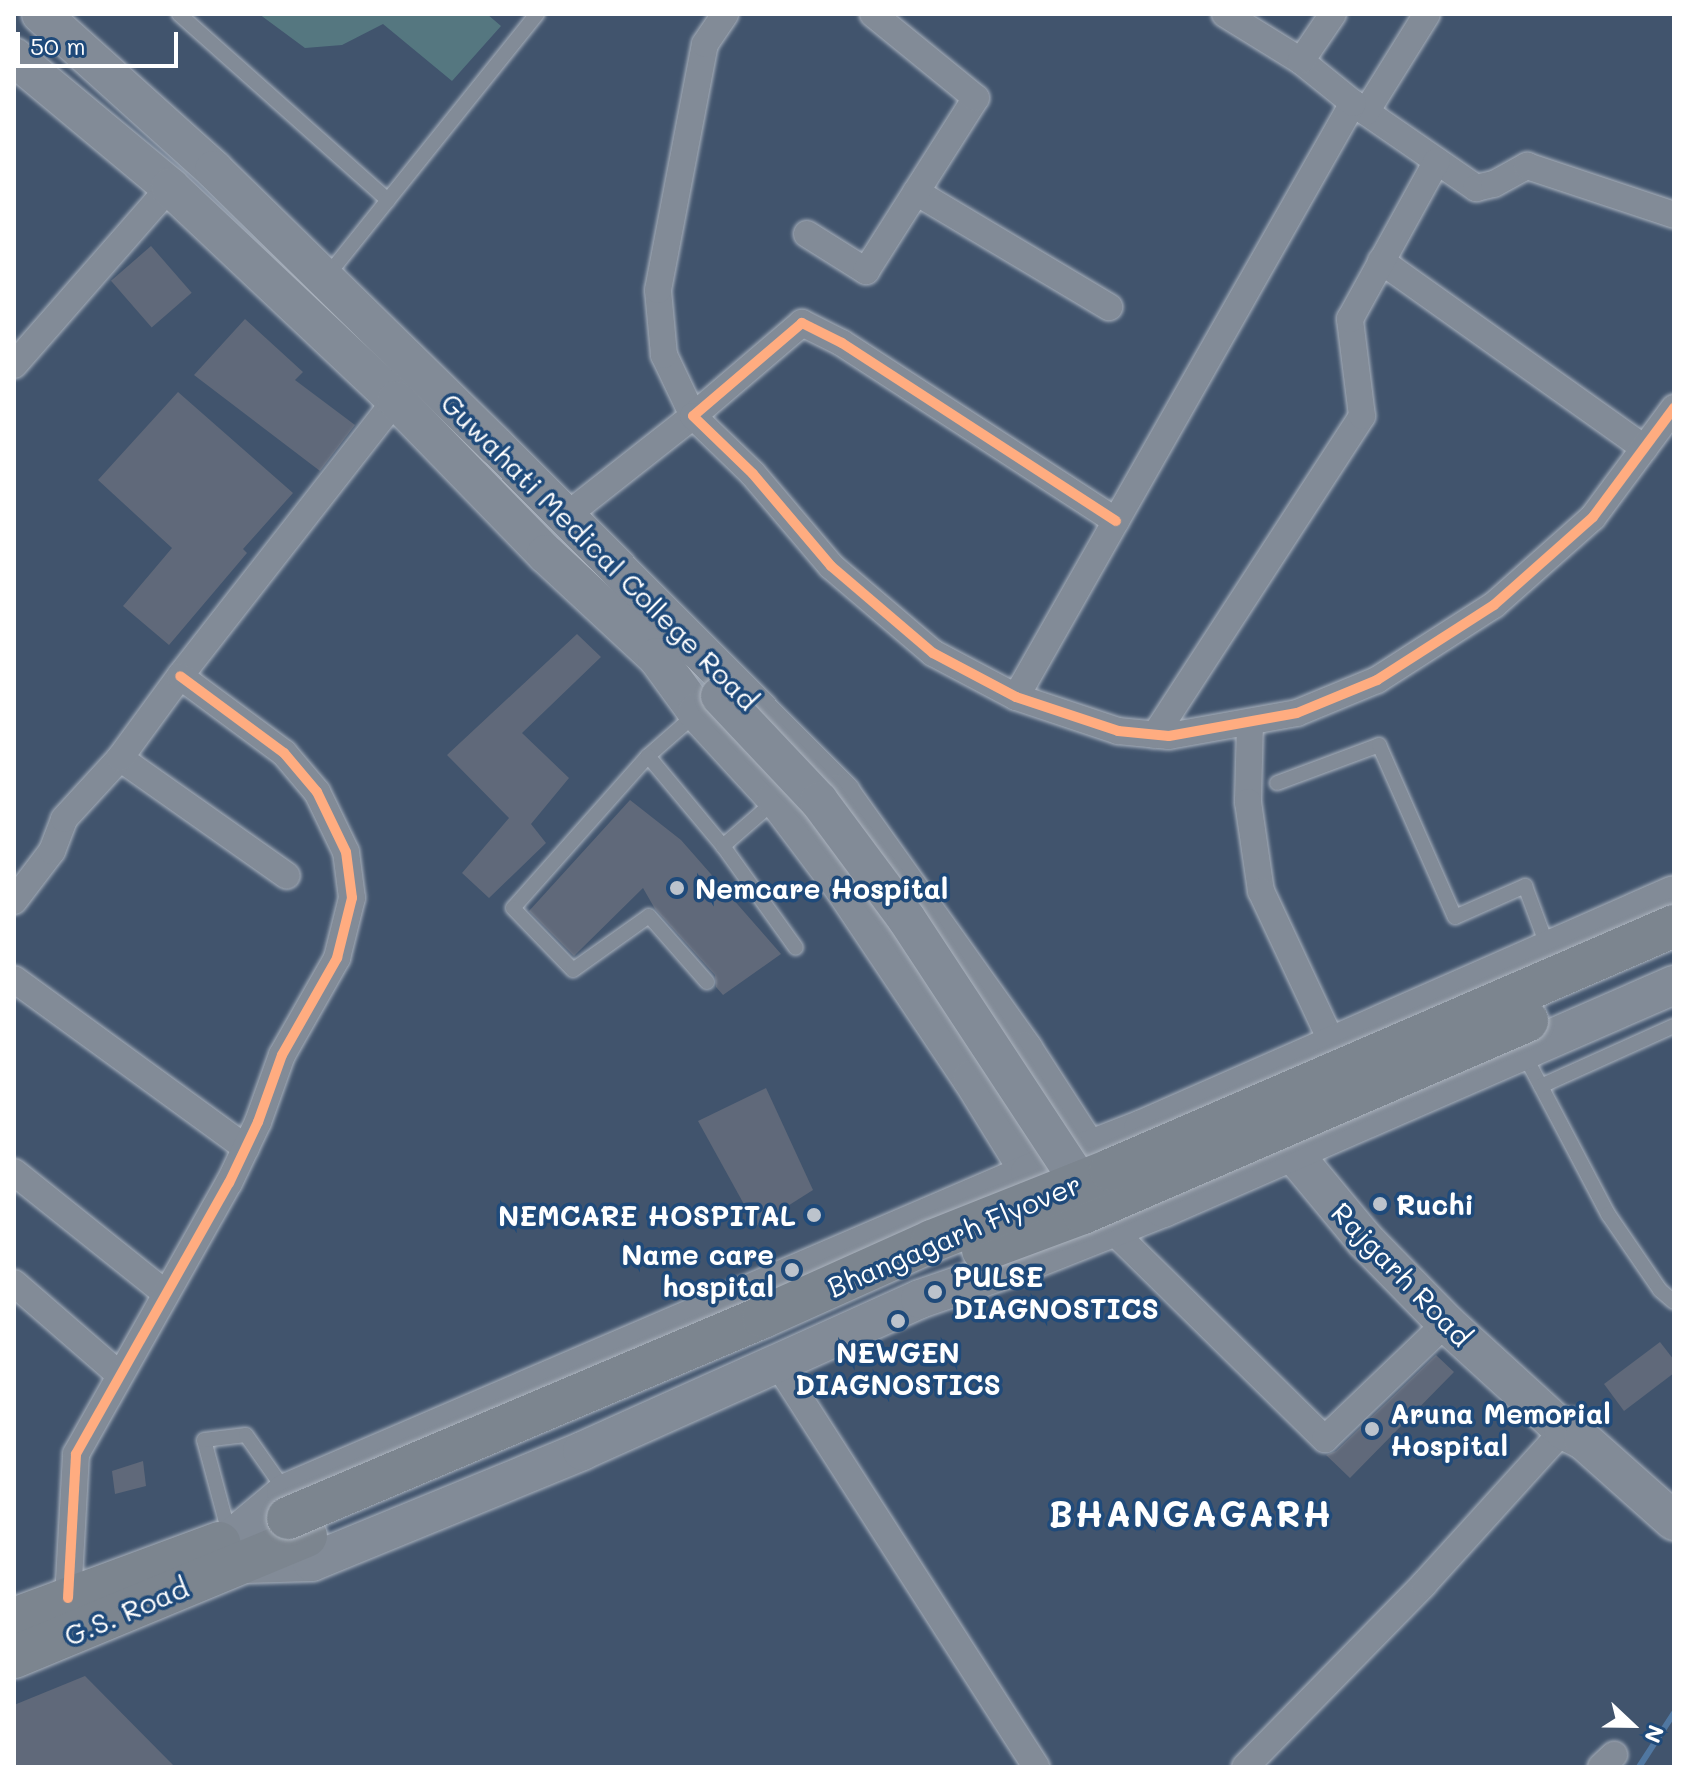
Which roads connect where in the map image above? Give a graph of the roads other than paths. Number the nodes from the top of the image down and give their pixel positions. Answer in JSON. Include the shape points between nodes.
{"nodes":[{"id":1,"x":179,"y":14,"type":"edge"},
{"id":2,"x":537,"y":14,"type":"edge"},
{"id":3,"x":725,"y":14,"type":"edge"},
{"id":4,"x":873,"y":14,"type":"edge"},
{"id":5,"x":1225,"y":14,"type":"edge"},
{"id":6,"x":1333,"y":14,"type":"edge"},
{"id":7,"x":1427,"y":14,"type":"edge"},
{"id":8,"x":53,"y":18,"type":"edge"},
{"id":9,"x":14,"y":57,"type":"edge"},
{"id":10,"x":1301,"y":61,"type":"junction"},
{"id":11,"x":1360,"y":107,"type":"junction"},
{"id":12,"x":1437,"y":161,"type":"junction"},
{"id":13,"x":170,"y":187,"type":"junction"},
{"id":14,"x":916,"y":192,"type":"junction"},
{"id":15,"x":388,"y":200,"type":"junction"},
{"id":16,"x":1674,"y":215,"type":"edge"},
{"id":17,"x":807,"y":234,"type":"dead end"},
{"id":18,"x":1381,"y":261,"type":"junction"},
{"id":19,"x":325,"y":280,"type":"junction"},
{"id":20,"x":1109,"y":307,"type":"dead end"},
{"id":21,"x":14,"y":365,"type":"edge"},
{"id":22,"x":396,"y":400,"type":"junction"},
{"id":23,"x":1674,"y":408,"type":"edge"},
{"id":24,"x":693,"y":416,"type":"junction"},
{"id":25,"x":1644,"y":448,"type":"junction"},
{"id":26,"x":566,"y":516,"type":"junction"},
{"id":27,"x":1116,"y":521,"type":"junction"},
{"id":28,"x":677,"y":651,"type":"junction"},
{"id":29,"x":180,"y":676,"type":"junction"},
{"id":30,"x":1016,"y":697,"type":"junction"},
{"id":31,"x":708,"y":704,"type":"junction"},
{"id":32,"x":1250,"y":723,"type":"junction"},
{"id":33,"x":1155,"y":735,"type":"junction"},
{"id":34,"x":648,"y":756,"type":"junction"},
{"id":35,"x":120,"y":758,"type":"junction"},
{"id":36,"x":1277,"y":783,"type":"dead end"},
{"id":37,"x":777,"y":799,"type":"junction"},
{"id":38,"x":723,"y":846,"type":"junction"},
{"id":39,"x":287,"y":876,"type":"dead end"},
{"id":40,"x":1674,"y":895,"type":"edge"},
{"id":41,"x":14,"y":901,"type":"edge"},
{"id":42,"x":1674,"y":926,"type":"edge"},
{"id":43,"x":796,"y":948,"type":"dead end"},
{"id":44,"x":1548,"y":948,"type":"junction"},
{"id":45,"x":1674,"y":956,"type":"edge"},
{"id":46,"x":14,"y":979,"type":"edge"},
{"id":47,"x":707,"y":982,"type":"dead end"},
{"id":48,"x":1668,"y":1009,"type":"edge"},
{"id":49,"x":1333,"y":1045,"type":"junction"},
{"id":50,"x":1527,"y":1060,"type":"junction"},
{"id":51,"x":1254,"y":1081,"type":"junction"},
{"id":52,"x":1541,"y":1086,"type":"junction"},
{"id":53,"x":1299,"y":1147,"type":"junction"},
{"id":54,"x":246,"y":1148,"type":"junction"},
{"id":55,"x":1084,"y":1165,"type":"junction"},
{"id":56,"x":14,"y":1172,"type":"edge"},
{"id":57,"x":1030,"y":1173,"type":"junction"},
{"id":58,"x":974,"y":1199,"type":"junction"},
{"id":59,"x":1111,"y":1229,"type":"junction"},
{"id":60,"x":1008,"y":1268,"type":"junction"},
{"id":61,"x":14,"y":1283,"type":"edge"},
{"id":62,"x":165,"y":1293,"type":"junction"},
{"id":63,"x":1674,"y":1302,"type":"edge"},
{"id":64,"x":1446,"y":1323,"type":"junction"},
{"id":65,"x":777,"y":1363,"type":"junction"},
{"id":66,"x":120,"y":1375,"type":"junction"},
{"id":67,"x":1573,"y":1430,"type":"junction"},
{"id":68,"x":293,"y":1515,"type":"junction"},
{"id":69,"x":1674,"y":1521,"type":"edge"},
{"id":70,"x":235,"y":1551,"type":"junction"},
{"id":71,"x":68,"y":1598,"type":"junction"},
{"id":72,"x":14,"y":1619,"type":"edge"},
{"id":73,"x":14,"y":1657,"type":"edge"},
{"id":74,"x":1036,"y":1767,"type":"edge"},
{"id":75,"x":1245,"y":1767,"type":"edge"}],
"edges":[{"from":1,"to":15,"type":"lane"},
{"from":2,"to":15,"type":"lane"},
{"from":3,"to":24,"type":"street","via":[[705,44],[658,290],[664,355]]},
{"from":4,"to":14,"type":"street","via":[[976,98]]},
{"from":5,"to":10,"type":"street"},
{"from":6,"to":10,"type":"street"},
{"from":7,"to":11,"type":"street"},
{"from":8,"to":19,"type":"main road","name":"Guwahati Medical College Road"},
{"from":9,"to":13,"type":"main road","name":"Guwahati Medical College Road"},
{"from":10,"to":11,"type":"street"},
{"from":11,"to":12,"type":"street"},
{"from":11,"to":27,"type":"street"},
{"from":12,"to":16,"type":"street","via":[[1476,188],[1527,166]]},
{"from":12,"to":18,"type":"street"},
{"from":13,"to":21,"type":"street"},
{"from":13,"to":22,"type":"main road","name":"Guwahati Medical College Road"},
{"from":14,"to":17,"type":"street","via":[[866,271]]},
{"from":14,"to":20,"type":"street"},
{"from":15,"to":19,"type":"lane"},
{"from":18,"to":25,"type":"street"},
{"from":18,"to":33,"type":"street","via":[[1350,319],[1362,416]]},
{"from":19,"to":26,"type":"main road","name":"Guwahati Medical College Road"},
{"from":22,"to":28,"type":"main road","name":"Guwahati Medical College Road","via":[[546,554]]},
{"from":22,"to":29,"type":"street"},
{"from":23,"to":25,"type":"street"},
{"from":24,"to":26,"type":"street"},
{"from":24,"to":27,"type":"street","via":[[802,323],[842,343]]},
{"from":24,"to":30,"type":"street","via":[[753,474],[831,566],[933,653]]},
{"from":25,"to":32,"type":"street","via":[[1593,517],[1494,605],[1377,680],[1297,713]]},
{"from":26,"to":28,"type":"main road","name":"Guwahati Medical College Road"},
{"from":27,"to":30,"type":"street"},
{"from":28,"to":31,"type":"main road"},
{"from":28,"to":55,"type":"main road","name":"Guwahati Medical College Road","via":[[841,794],[1024,1051]]},
{"from":29,"to":35,"type":"street"},
{"from":29,"to":54,"type":"street","via":[[284,753],[317,792],[346,852],[352,898],[337,958],[282,1055]]},
{"from":30,"to":33,"type":"street","via":[[1118,731]]},
{"from":31,"to":34,"type":"lane"},
{"from":31,"to":37,"type":"main road","name":"Guwahati Medical College Road"},
{"from":31,"to":55,"type":"main road","bridge":true,"via":[[819,801],[1012,1073]]},
{"from":32,"to":33,"type":"street"},
{"from":32,"to":49,"type":"street","via":[[1248,802],[1261,891]]},
{"from":34,"to":38,"type":"lane"},
{"from":34,"to":47,"type":"lane","via":[[513,908],[573,970],[649,916]]},
{"from":35,"to":39,"type":"street"},
{"from":35,"to":41,"type":"street","via":[[64,819],[52,851]]},
{"from":36,"to":44,"type":"lane","via":[[1379,745],[1455,917],[1525,886]]},
{"from":37,"to":38,"type":"lane"},
{"from":37,"to":57,"type":"main road","name":"Guwahati Medical College Road","via":[[844,888]]},
{"from":38,"to":43,"type":"lane"},
{"from":40,"to":44,"type":"main road"},
{"from":42,"to":55,"type":"main road","name":"Bhangagarh Flyover","bridge":true},
{"from":44,"to":49,"type":"main road"},
{"from":45,"to":68,"type":"main road","name":"Bhangagarh Flyover","bridge":true,"via":[[1183,1171]]},
{"from":46,"to":54,"type":"street"},
{"from":48,"to":50,"type":"main road"},
{"from":48,"to":52,"type":"lane"},
{"from":49,"to":51,"type":"main road"},
{"from":50,"to":52,"type":"lane"},
{"from":50,"to":53,"type":"main road"},
{"from":51,"to":53,"type":"main road","name":"Rajgarh Road"},
{"from":51,"to":55,"type":"main road"},
{"from":52,"to":63,"type":"lane","via":[[1608,1214]]},
{"from":53,"to":59,"type":"main road"},
{"from":53,"to":64,"type":"main road","name":"Rajgarh Road","via":[[1365,1240]]},
{"from":53,"to":67,"type":"main road","name":"Rajgarh Road"},
{"from":54,"to":62,"type":"street"},
{"from":55,"to":57,"type":"main road"},
{"from":55,"to":68,"type":"main road","name":"Bhangagarh Flyover","bridge":true},
{"from":56,"to":62,"type":"street"},
{"from":57,"to":58,"type":"main road"},
{"from":58,"to":60,"type":"main road"},
{"from":58,"to":68,"type":"main road"},
{"from":59,"to":60,"type":"main road"},
{"from":59,"to":64,"type":"street","via":[[1325,1439]]},
{"from":60,"to":65,"type":"main road","via":[[920,1299]]},
{"from":61,"to":66,"type":"street"},
{"from":62,"to":66,"type":"street"},
{"from":64,"to":67,"type":"main road","name":"Rajgarh Road"},
{"from":65,"to":70,"type":"main road","via":[[582,1451],[312,1562]]},
{"from":65,"to":74,"type":"street"},
{"from":66,"to":71,"type":"street","via":[[76,1454]]},
{"from":67,"to":69,"type":"main road","name":"Rajgarh Road"},
{"from":67,"to":75,"type":"street"},
{"from":68,"to":70,"type":"main road","name":"Bhangagarh Flyover"},
{"from":68,"to":70,"type":"lane","via":[[246,1435],[204,1440]]},
{"from":70,"to":71,"type":"main road","name":"G.S. Road"},
{"from":70,"to":73,"type":"main road","name":"G.S. Road"},
{"from":71,"to":72,"type":"main road","name":"G.S. Road"}]}
